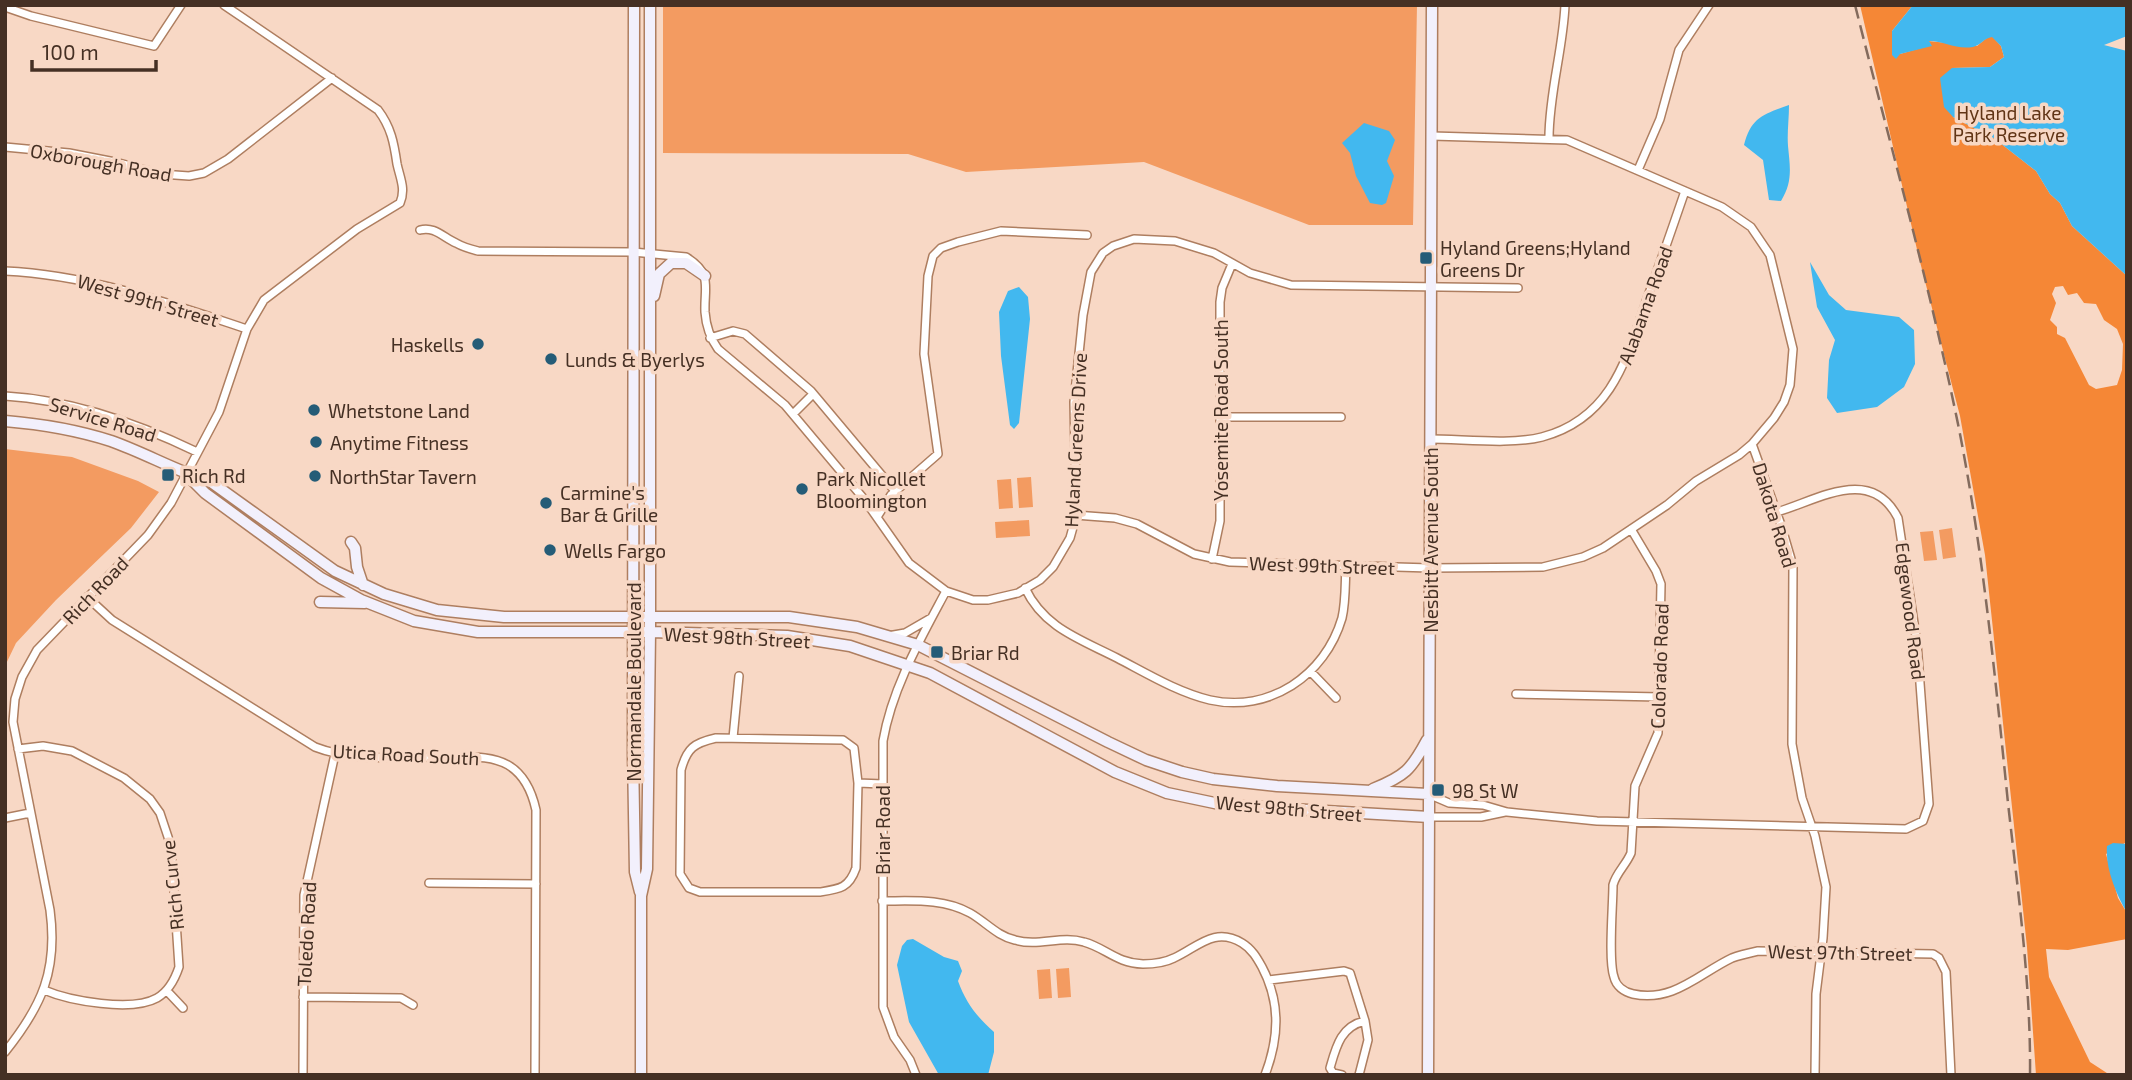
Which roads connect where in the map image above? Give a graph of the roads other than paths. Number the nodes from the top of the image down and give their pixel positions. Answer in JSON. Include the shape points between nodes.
{"nodes":[{"id":1,"x":181,"y":5,"type":"edge"},
{"id":2,"x":224,"y":5,"type":"edge"},
{"id":3,"x":634,"y":5,"type":"edge"},
{"id":4,"x":650,"y":5,"type":"edge"},
{"id":5,"x":1432,"y":5,"type":"edge"},
{"id":6,"x":1565,"y":5,"type":"edge"},
{"id":7,"x":1709,"y":5,"type":"edge"},
{"id":8,"x":5,"y":7,"type":"edge"},
{"id":9,"x":332,"y":78,"type":"junction"},
{"id":10,"x":1432,"y":136,"type":"junction"},
{"id":11,"x":1549,"y":138,"type":"junction"},
{"id":12,"x":5,"y":147,"type":"edge"},
{"id":13,"x":1638,"y":170,"type":"junction"},
{"id":14,"x":1685,"y":191,"type":"junction"},
{"id":15,"x":420,"y":230,"type":"dead end"},
{"id":16,"x":1087,"y":235,"type":"dead end"},
{"id":17,"x":633,"y":252,"type":"junction"},
{"id":18,"x":650,"y":253,"type":"junction"},
{"id":19,"x":1233,"y":264,"type":"junction"},
{"id":20,"x":5,"y":271,"type":"edge"},
{"id":21,"x":705,"y":276,"type":"junction"},
{"id":22,"x":1431,"y":287,"type":"junction"},
{"id":23,"x":1518,"y":288,"type":"dead end"},
{"id":24,"x":650,"y":314,"type":"junction"},
{"id":25,"x":247,"y":329,"type":"junction"},
{"id":26,"x":710,"y":338,"type":"junction"},
{"id":27,"x":813,"y":394,"type":"junction"},
{"id":28,"x":5,"y":396,"type":"edge"},
{"id":29,"x":793,"y":414,"type":"junction"},
{"id":30,"x":1220,"y":417,"type":"junction"},
{"id":31,"x":1341,"y":417,"type":"dead end"},
{"id":32,"x":5,"y":421,"type":"edge"},
{"id":33,"x":1430,"y":439,"type":"junction"},
{"id":34,"x":1752,"y":444,"type":"junction"},
{"id":35,"x":197,"y":452,"type":"junction"},
{"id":36,"x":186,"y":475,"type":"junction"},
{"id":37,"x":895,"y":491,"type":"junction"},
{"id":38,"x":1777,"y":512,"type":"junction"},
{"id":39,"x":1075,"y":515,"type":"junction"},
{"id":40,"x":877,"y":517,"type":"junction"},
{"id":41,"x":1631,"y":529,"type":"junction"},
{"id":42,"x":351,"y":542,"type":"dead end"},
{"id":43,"x":1212,"y":559,"type":"junction"},
{"id":44,"x":1346,"y":565,"type":"junction"},
{"id":45,"x":1430,"y":568,"type":"junction"},
{"id":46,"x":363,"y":586,"type":"junction"},
{"id":47,"x":1025,"y":588,"type":"junction"},
{"id":48,"x":946,"y":591,"type":"junction"},
{"id":49,"x":87,"y":597,"type":"junction"},
{"id":50,"x":320,"y":602,"type":"dead end"},
{"id":51,"x":369,"y":603,"type":"junction"},
{"id":52,"x":632,"y":616,"type":"junction"},
{"id":53,"x":650,"y":617,"type":"junction"},
{"id":54,"x":932,"y":617,"type":"junction"},
{"id":55,"x":632,"y":632,"type":"junction"},
{"id":56,"x":650,"y":632,"type":"junction"},
{"id":57,"x":887,"y":636,"type":"junction"},
{"id":58,"x":918,"y":645,"type":"junction"},
{"id":59,"x":909,"y":664,"type":"junction"},
{"id":60,"x":1311,"y":672,"type":"junction"},
{"id":61,"x":739,"y":676,"type":"dead end"},
{"id":62,"x":1516,"y":694,"type":"dead end"},
{"id":63,"x":6,"y":696,"type":"edge"},
{"id":64,"x":1660,"y":697,"type":"junction"},
{"id":65,"x":1336,"y":698,"type":"dead end"},
{"id":66,"x":15,"y":699,"type":"junction"},
{"id":67,"x":1429,"y":736,"type":"junction"},
{"id":68,"x":733,"y":738,"type":"junction"},
{"id":69,"x":18,"y":749,"type":"junction"},
{"id":70,"x":335,"y":754,"type":"junction"},
{"id":71,"x":858,"y":783,"type":"junction"},
{"id":72,"x":883,"y":784,"type":"junction"},
{"id":73,"x":1371,"y":790,"type":"junction"},
{"id":74,"x":1428,"y":794,"type":"junction"},
{"id":75,"x":1507,"y":812,"type":"junction"},
{"id":76,"x":30,"y":813,"type":"junction"},
{"id":77,"x":1429,"y":817,"type":"junction"},
{"id":78,"x":5,"y":818,"type":"edge"},
{"id":79,"x":1633,"y":822,"type":"junction"},
{"id":80,"x":1811,"y":826,"type":"junction"},
{"id":81,"x":1906,"y":828,"type":"joint"},
{"id":82,"x":429,"y":883,"type":"dead end"},
{"id":83,"x":536,"y":884,"type":"junction"},
{"id":84,"x":641,"y":896,"type":"junction"},
{"id":85,"x":882,"y":901,"type":"junction"},
{"id":86,"x":1821,"y":951,"type":"junction"},
{"id":87,"x":1612,"y":968,"type":"joint"},
{"id":88,"x":1269,"y":979,"type":"junction"},
{"id":89,"x":44,"y":990,"type":"junction"},
{"id":90,"x":167,"y":991,"type":"junction"},
{"id":91,"x":303,"y":997,"type":"junction"},
{"id":92,"x":413,"y":1005,"type":"dead end"},
{"id":93,"x":183,"y":1008,"type":"dead end"},
{"id":94,"x":1365,"y":1021,"type":"junction"},
{"id":95,"x":5,"y":1052,"type":"edge"},
{"id":96,"x":303,"y":1075,"type":"edge"},
{"id":97,"x":535,"y":1075,"type":"edge"},
{"id":98,"x":641,"y":1075,"type":"edge"},
{"id":99,"x":916,"y":1075,"type":"edge"},
{"id":100,"x":1265,"y":1075,"type":"edge"},
{"id":101,"x":1342,"y":1075,"type":"edge"},
{"id":102,"x":1359,"y":1075,"type":"edge"},
{"id":103,"x":1429,"y":1075,"type":"edge"},
{"id":104,"x":1815,"y":1075,"type":"edge"},
{"id":105,"x":1951,"y":1075,"type":"edge"}],
"edges":[{"from":1,"to":8,"type":"street","via":[[154,46]]},
{"from":2,"to":9,"type":"street"},
{"from":3,"to":17,"type":"street","name":"Normandale Boulevard"},
{"from":4,"to":18,"type":"street","name":"Normandale Boulevard"},
{"from":5,"to":10,"type":"street","name":"Nesbitt Avenue South"},
{"from":6,"to":11,"type":"street"},
{"from":7,"to":13,"type":"street","via":[[1679,50],[1660,119]]},
{"from":9,"to":12,"type":"street","name":"Oxborough Road","via":[[229,159],[204,173],[161,174],[69,153]]},
{"from":9,"to":25,"type":"street","name":"Rich Road","via":[[378,110],[386,121],[404,189],[400,202],[276,289]]},
{"from":10,"to":11,"type":"street","name":"Dakota Road"},
{"from":10,"to":22,"type":"street","name":"Nesbitt Avenue South"},
{"from":11,"to":13,"type":"street","name":"Dakota Road","via":[[1582,145]]},
{"from":13,"to":14,"type":"street","name":"Dakota Road"},
{"from":14,"to":33,"type":"street","name":"Alabama Road","via":[[1626,360],[1604,398],[1588,415],[1539,438]]},
{"from":14,"to":34,"type":"street","name":"Dakota Road","via":[[1722,207],[1751,227],[1775,272],[1790,330],[1793,367],[1784,402]]},
{"from":15,"to":17,"type":"street","via":[[436,231],[478,251]]},
{"from":16,"to":37,"type":"street","via":[[1001,231],[941,248],[933,256],[924,354],[938,454]]},
{"from":17,"to":18,"type":"street"},
{"from":17,"to":52,"type":"street","name":"Normandale Boulevard"},
{"from":18,"to":21,"type":"street","via":[[686,257]]},
{"from":18,"to":24,"type":"street","name":"Normandale Boulevard"},
{"from":19,"to":22,"type":"street","name":"Hyland Greens Drive","via":[[1291,285]]},
{"from":19,"to":30,"type":"street","name":"Yosemite Road South","via":[[1220,302]]},
{"from":19,"to":39,"type":"street","name":"Hyland Greens Drive","via":[[1195,246],[1134,239],[1113,246],[1097,262],[1091,272],[1077,358]]},
{"from":20,"to":25,"type":"street","name":"West 99th Street","via":[[105,285]]},
{"from":21,"to":24,"type":"street","via":[[685,263],[666,266],[659,274]]},
{"from":21,"to":26,"type":"street"},
{"from":22,"to":23,"type":"street","name":"Hyland Greens Drive"},
{"from":22,"to":33,"type":"street","name":"Nesbitt Avenue South"},
{"from":24,"to":53,"type":"street","name":"Normandale Boulevard"},
{"from":25,"to":35,"type":"street","name":"Rich Road","via":[[219,412]]},
{"from":26,"to":27,"type":"street","via":[[733,331],[745,334]]},
{"from":26,"to":29,"type":"street","name":"Hyland Greens Drive"},
{"from":27,"to":29,"type":"street"},
{"from":27,"to":37,"type":"street"},
{"from":28,"to":35,"type":"street","name":"Service Road","via":[[71,405],[116,418]]},
{"from":29,"to":40,"type":"street","name":"Hyland Greens Drive"},
{"from":30,"to":31,"type":"street"},
{"from":30,"to":43,"type":"street","name":"Yosemite Road South","via":[[1220,521]]},
{"from":32,"to":36,"type":"street","name":"West 98th Street","via":[[111,441]]},
{"from":33,"to":45,"type":"street","name":"Nesbitt Avenue South"},
{"from":34,"to":38,"type":"street","name":"Dakota Road"},
{"from":34,"to":41,"type":"street","name":"West 99th Street"},
{"from":35,"to":36,"type":"street","name":"Rich Road"},
{"from":36,"to":46,"type":"street","name":"West 98th Street","via":[[211,482]]},
{"from":36,"to":49,"type":"street","name":"Rich Road","via":[[161,520]]},
{"from":36,"to":51,"type":"street","name":"West 98th Street","via":[[321,578]]},
{"from":37,"to":40,"type":"street"},
{"from":38,"to":80,"type":"street","name":"Dakota Road","via":[[1793,566],[1792,744]]},
{"from":38,"to":81,"type":"street","name":"Edgewood Road","via":[[1840,491],[1863,489],[1884,499],[1898,518],[1917,643],[1929,804],[1923,821]]},
{"from":39,"to":43,"type":"street","name":"West 99th Street","via":[[1137,524]]},
{"from":39,"to":47,"type":"street","name":"Hyland Greens Drive","via":[[1063,554],[1040,580]]},
{"from":40,"to":48,"type":"street","name":"Hyland Greens Drive","via":[[909,563]]},
{"from":41,"to":45,"type":"street","name":"West 99th Street","via":[[1583,557],[1543,567]]},
{"from":41,"to":64,"type":"street","name":"Colorado Road","via":[[1661,584]]},
{"from":42,"to":46,"type":"street"},
{"from":43,"to":44,"type":"street","name":"West 99th Street"},
{"from":44,"to":45,"type":"street","name":"West 99th Street"},
{"from":44,"to":60,"type":"street","via":[[1341,619],[1328,650]]},
{"from":45,"to":67,"type":"street","name":"Nesbitt Avenue South"},
{"from":46,"to":52,"type":"street","name":"West 98th Street","via":[[437,610],[470,615]]},
{"from":47,"to":48,"type":"street","name":"Hyland Greens Drive","via":[[988,600]]},
{"from":47,"to":60,"type":"street","via":[[1051,623],[1153,677],[1208,699],[1248,702],[1267,698]]},
{"from":48,"to":54,"type":"street","name":"Briar Road"},
{"from":49,"to":66,"type":"street","name":"Rich Road","via":[[37,650]]},
{"from":49,"to":70,"type":"street","name":"Utica Road South","via":[[112,620],[222,690],[301,739]]},
{"from":50,"to":51,"type":"street"},
{"from":51,"to":55,"type":"street","name":"West 98th Street","via":[[414,621],[478,632]]},
{"from":52,"to":53,"type":"street","name":"West 98th Street"},
{"from":52,"to":55,"type":"street","name":"Normandale Boulevard"},
{"from":53,"to":56,"type":"street","name":"Normandale Boulevard"},
{"from":53,"to":57,"type":"street","name":"West 98th Street","via":[[789,617]]},
{"from":54,"to":57,"type":"street"},
{"from":54,"to":58,"type":"street","name":"Briar Road"},
{"from":55,"to":56,"type":"street","name":"West 98th Street"},
{"from":55,"to":84,"type":"street","name":"Normandale Boulevard","via":[[635,872]]},
{"from":56,"to":59,"type":"street","name":"West 98th Street","via":[[788,636],[850,646]]},
{"from":56,"to":84,"type":"street","name":"Normandale Boulevard","via":[[647,869]]},
{"from":57,"to":58,"type":"street","name":"West 98th Street"},
{"from":58,"to":59,"type":"street","name":"Briar Road"},
{"from":58,"to":73,"type":"street","name":"West 98th Street","via":[[1108,742],[1182,772],[1263,785]]},
{"from":59,"to":72,"type":"street","name":"Briar Road","via":[[886,723]]},
{"from":59,"to":77,"type":"street","name":"West 98th Street","via":[[1115,772],[1167,793],[1235,806]]},
{"from":60,"to":65,"type":"street"},
{"from":61,"to":68,"type":"street"},
{"from":62,"to":64,"type":"street"},
{"from":63,"to":66,"type":"street"},
{"from":64,"to":79,"type":"street","name":"Colorado Road","via":[[1658,733],[1635,786]]},
{"from":66,"to":69,"type":"street","name":"Rich Road"},
{"from":67,"to":73,"type":"street","via":[[1401,777]]},
{"from":67,"to":74,"type":"street","name":"Nesbitt Avenue South"},
{"from":68,"to":71,"type":"street","via":[[843,740],[854,748]]},
{"from":68,"to":71,"type":"street","via":[[697,743],[685,756],[681,770],[680,874],[689,888],[700,892],[820,892],[852,881]]},
{"from":69,"to":76,"type":"street","name":"Rich Road"},
{"from":69,"to":90,"type":"street","name":"Rich Curve","via":[[57,747],[85,757],[138,788],[160,813],[171,846],[179,954],[179,967]]},
{"from":70,"to":83,"type":"street","name":"Utica Road South","via":[[482,757],[508,765],[533,796]]},
{"from":70,"to":91,"type":"street","name":"Toledo Road","via":[[304,895]]},
{"from":71,"to":72,"type":"street"},
{"from":72,"to":85,"type":"street","name":"Briar Road"},
{"from":73,"to":74,"type":"street","name":"West 98th Street"},
{"from":74,"to":75,"type":"street","name":"West 98th Street","via":[[1448,803]]},
{"from":74,"to":77,"type":"street","name":"Nesbitt Avenue South"},
{"from":75,"to":77,"type":"street","name":"West 98th Street"},
{"from":75,"to":79,"type":"street","name":"West 98th Street"},
{"from":76,"to":78,"type":"street"},
{"from":76,"to":89,"type":"street","name":"Rich Road","via":[[53,933]]},
{"from":77,"to":103,"type":"street","name":"Nesbitt Avenue South"},
{"from":79,"to":80,"type":"street","name":"West 98th Street"},
{"from":79,"to":87,"type":"street","name":"Colorado Road","via":[[1631,853],[1613,885]]},
{"from":80,"to":81,"type":"street","name":"West 98th Street"},
{"from":80,"to":86,"type":"street","name":"Dakota Road","via":[[1826,887]]},
{"from":82,"to":83,"type":"street"},
{"from":83,"to":97,"type":"street","name":"Utica Road South"},
{"from":84,"to":98,"type":"street","name":"Normandale Boulevard"},
{"from":85,"to":88,"type":"street","via":[[945,903],[1013,940],[1041,944],[1082,941],[1131,963],[1160,962],[1207,939],[1230,939],[1256,955]]},
{"from":85,"to":99,"type":"street","name":"Briar Road","via":[[883,1007]]},
{"from":86,"to":87,"type":"street","name":"West 97th Street","via":[[1744,954],[1680,989],[1651,995],[1622,989]]},
{"from":86,"to":104,"type":"street","name":"Dakota Road"},
{"from":86,"to":105,"type":"street","name":"West 97th Street","via":[[1926,953],[1939,958],[1946,972]]},
{"from":88,"to":94,"type":"street","via":[[1350,973]]},
{"from":88,"to":100,"type":"street","via":[[1277,1030]]},
{"from":89,"to":90,"type":"street","via":[[104,1003],[147,1002]]},
{"from":89,"to":95,"type":"street","name":"Rich Road","via":[[30,1020]]},
{"from":90,"to":93,"type":"street"},
{"from":91,"to":92,"type":"street","via":[[401,998]]},
{"from":91,"to":96,"type":"street","name":"Toledo Road"},
{"from":94,"to":101,"type":"street","via":[[1354,1023],[1338,1040],[1330,1068]]},
{"from":94,"to":102,"type":"street","via":[[1368,1040]]}]}
